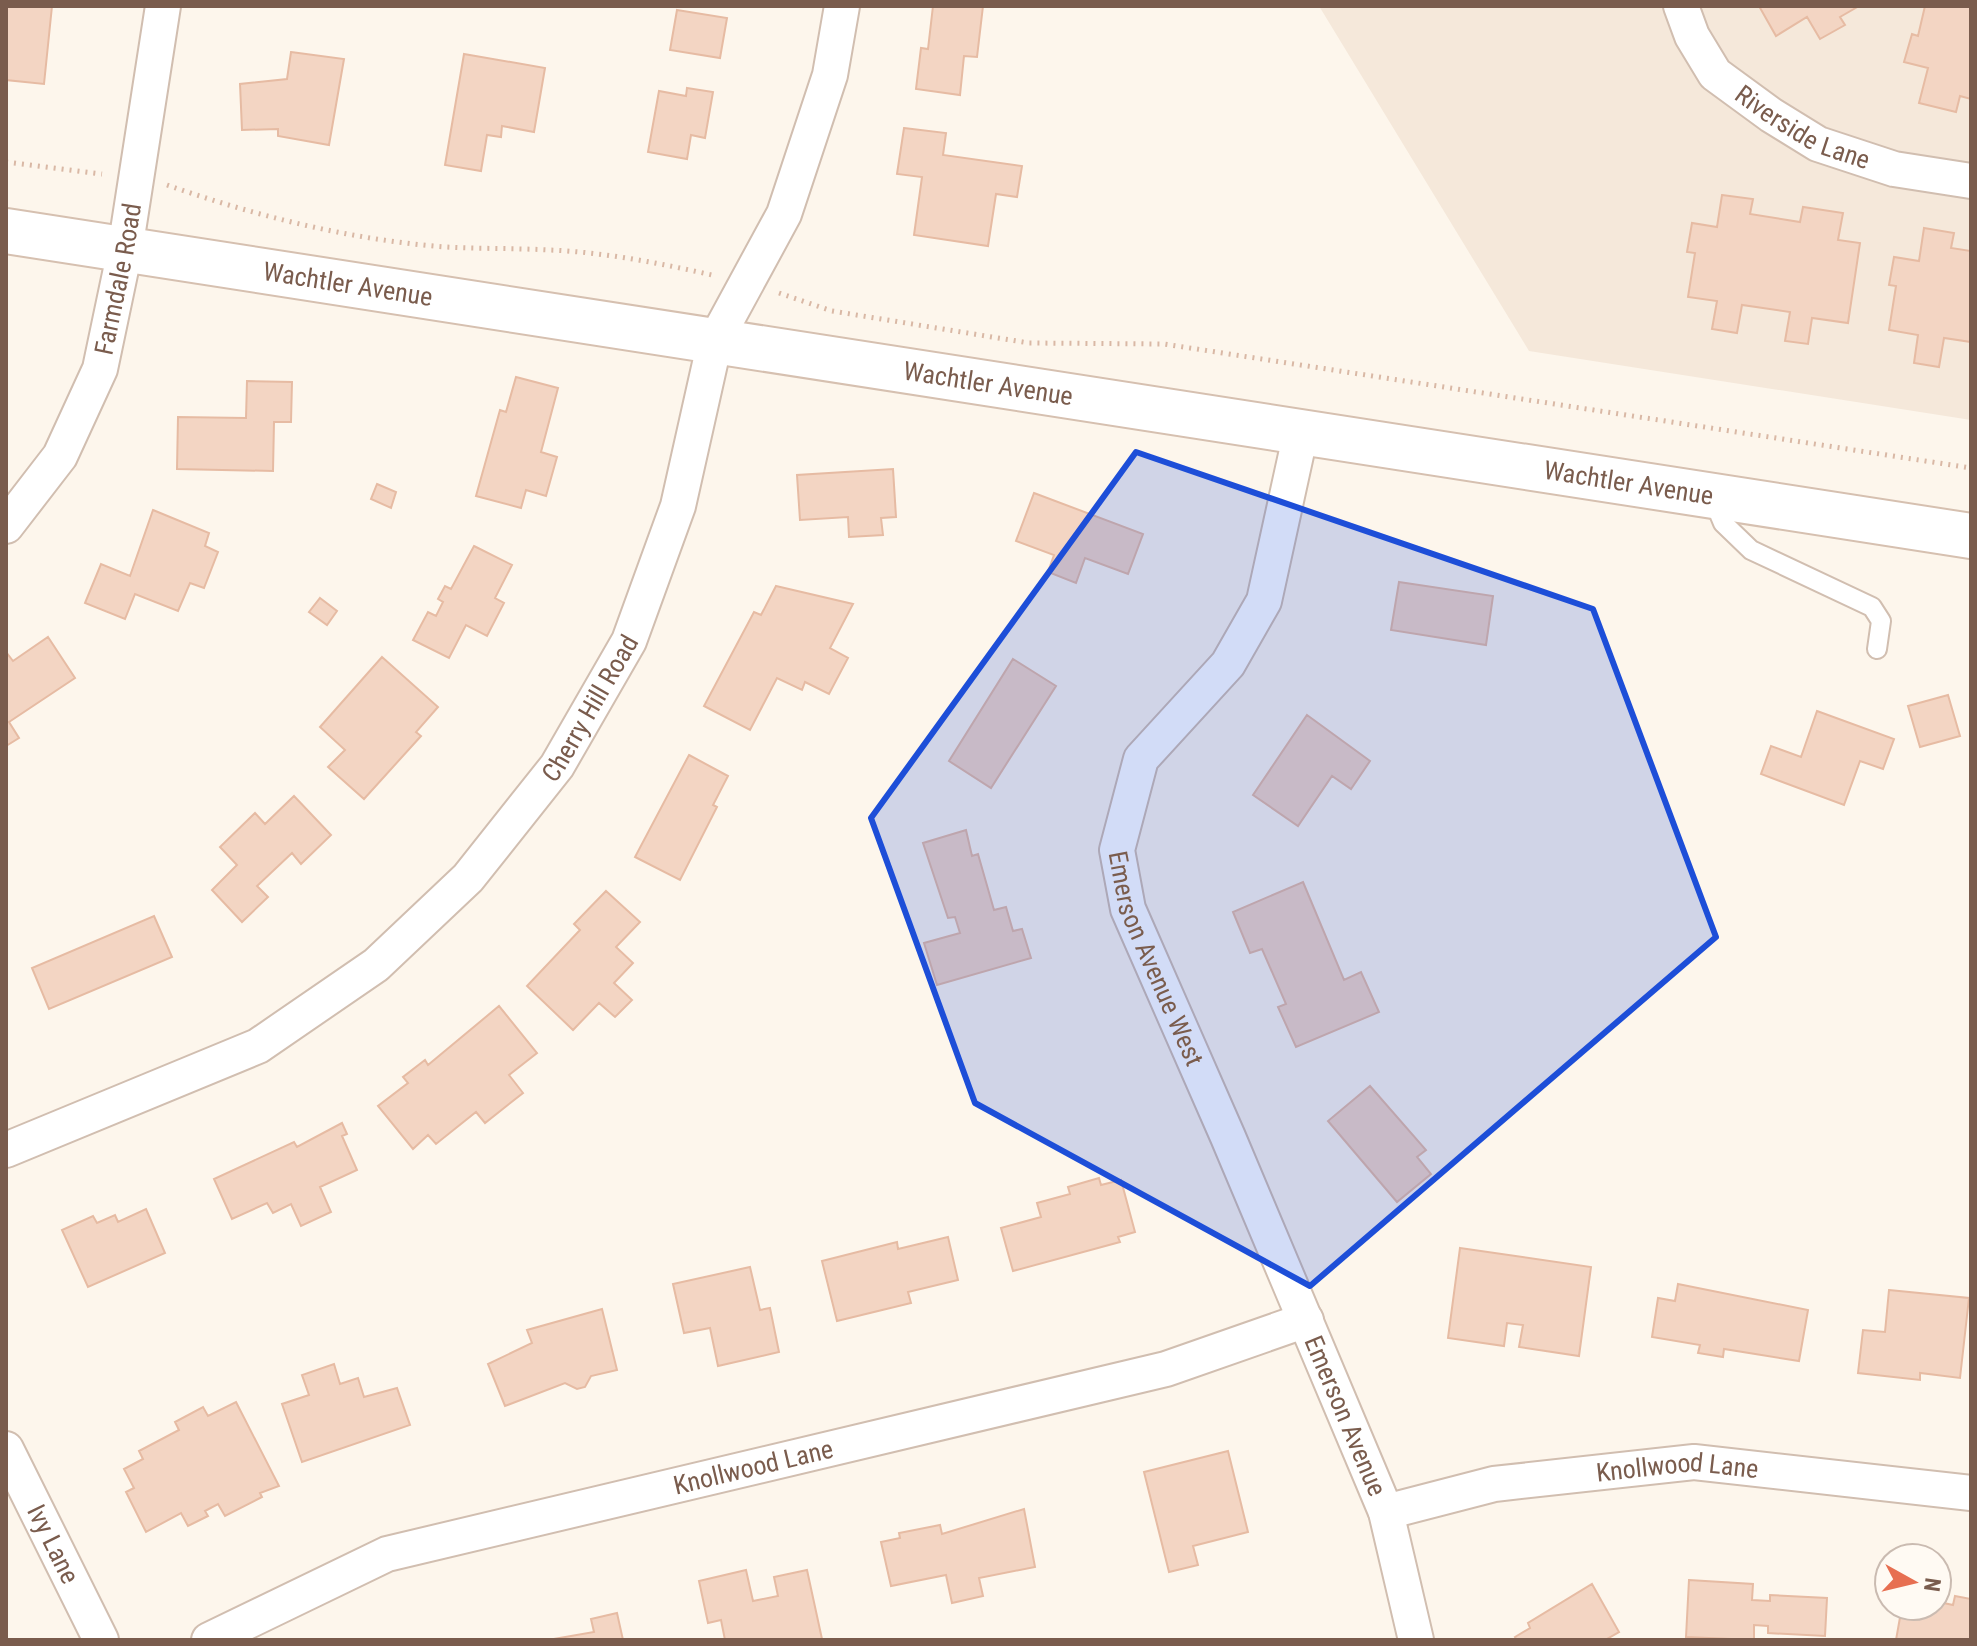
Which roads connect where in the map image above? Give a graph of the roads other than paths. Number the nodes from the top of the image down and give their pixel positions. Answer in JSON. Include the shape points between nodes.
{"nodes":[{"id":1,"x":163,"y":6,"type":"edge"},
{"id":2,"x":842,"y":6,"type":"edge"},
{"id":3,"x":1681,"y":6,"type":"edge"},
{"id":4,"x":1971,"y":181,"type":"edge"},
{"id":5,"x":6,"y":231,"type":"edge"},
{"id":6,"x":125,"y":250,"type":"junction"},
{"id":7,"x":715,"y":341,"type":"junction"},
{"id":8,"x":1301,"y":432,"type":"junction"},
{"id":9,"x":1711,"y":496,"type":"junction"},
{"id":10,"x":6,"y":526,"type":"edge"},
{"id":11,"x":1971,"y":536,"type":"edge"},
{"id":12,"x":1877,"y":649,"type":"dead end"},
{"id":13,"x":6,"y":1150,"type":"edge"},
{"id":14,"x":1306,"y":1320,"type":"junction"},
{"id":15,"x":6,"y":1449,"type":"edge"},
{"id":16,"x":1971,"y":1493,"type":"edge"},
{"id":17,"x":1386,"y":1512,"type":"junction"},
{"id":18,"x":101,"y":1640,"type":"edge"},
{"id":19,"x":209,"y":1640,"type":"edge"},
{"id":20,"x":1416,"y":1640,"type":"edge"}],
"edges":[{"from":1,"to":6,"type":"street","name":"Farmdale Road"},
{"from":2,"to":7,"type":"street","name":"Cherry Hill Road","via":[[830,75],[784,214]]},
{"from":3,"to":4,"type":"street","name":"Riverside Lane","via":[[1715,74],[1806,137],[1894,169]]},
{"from":5,"to":6,"type":"street","name":"Wachtler Avenue"},
{"from":6,"to":7,"type":"street","name":"Wachtler Avenue"},
{"from":6,"to":10,"type":"street","name":"Farmdale Road","via":[[100,369],[60,456]]},
{"from":7,"to":8,"type":"street","name":"Wachtler Avenue"},
{"from":7,"to":13,"type":"street","name":"Cherry Hill Road","via":[[678,506],[629,641],[557,766],[468,878],[376,965],[258,1046]]},
{"from":8,"to":9,"type":"street","name":"Wachtler Avenue"},
{"from":8,"to":14,"type":"street","name":"Emerson Avenue West","via":[[1264,601],[1228,664],[1141,759],[1117,850],[1128,909]]},
{"from":9,"to":11,"type":"street","name":"Wachtler Avenue"},
{"from":9,"to":12,"type":"lane","via":[[1723,523],[1751,550],[1872,607],[1881,621]]},
{"from":14,"to":17,"type":"street","name":"Emerson Avenue"},
{"from":14,"to":19,"type":"street","name":"Knollwood Lane","via":[[1166,1369],[387,1554]]},
{"from":15,"to":18,"type":"street","name":"Ivy Lane"},
{"from":16,"to":17,"type":"street","name":"Knollwood Lane","via":[[1694,1462],[1494,1484]]},
{"from":17,"to":20,"type":"street"}]}
